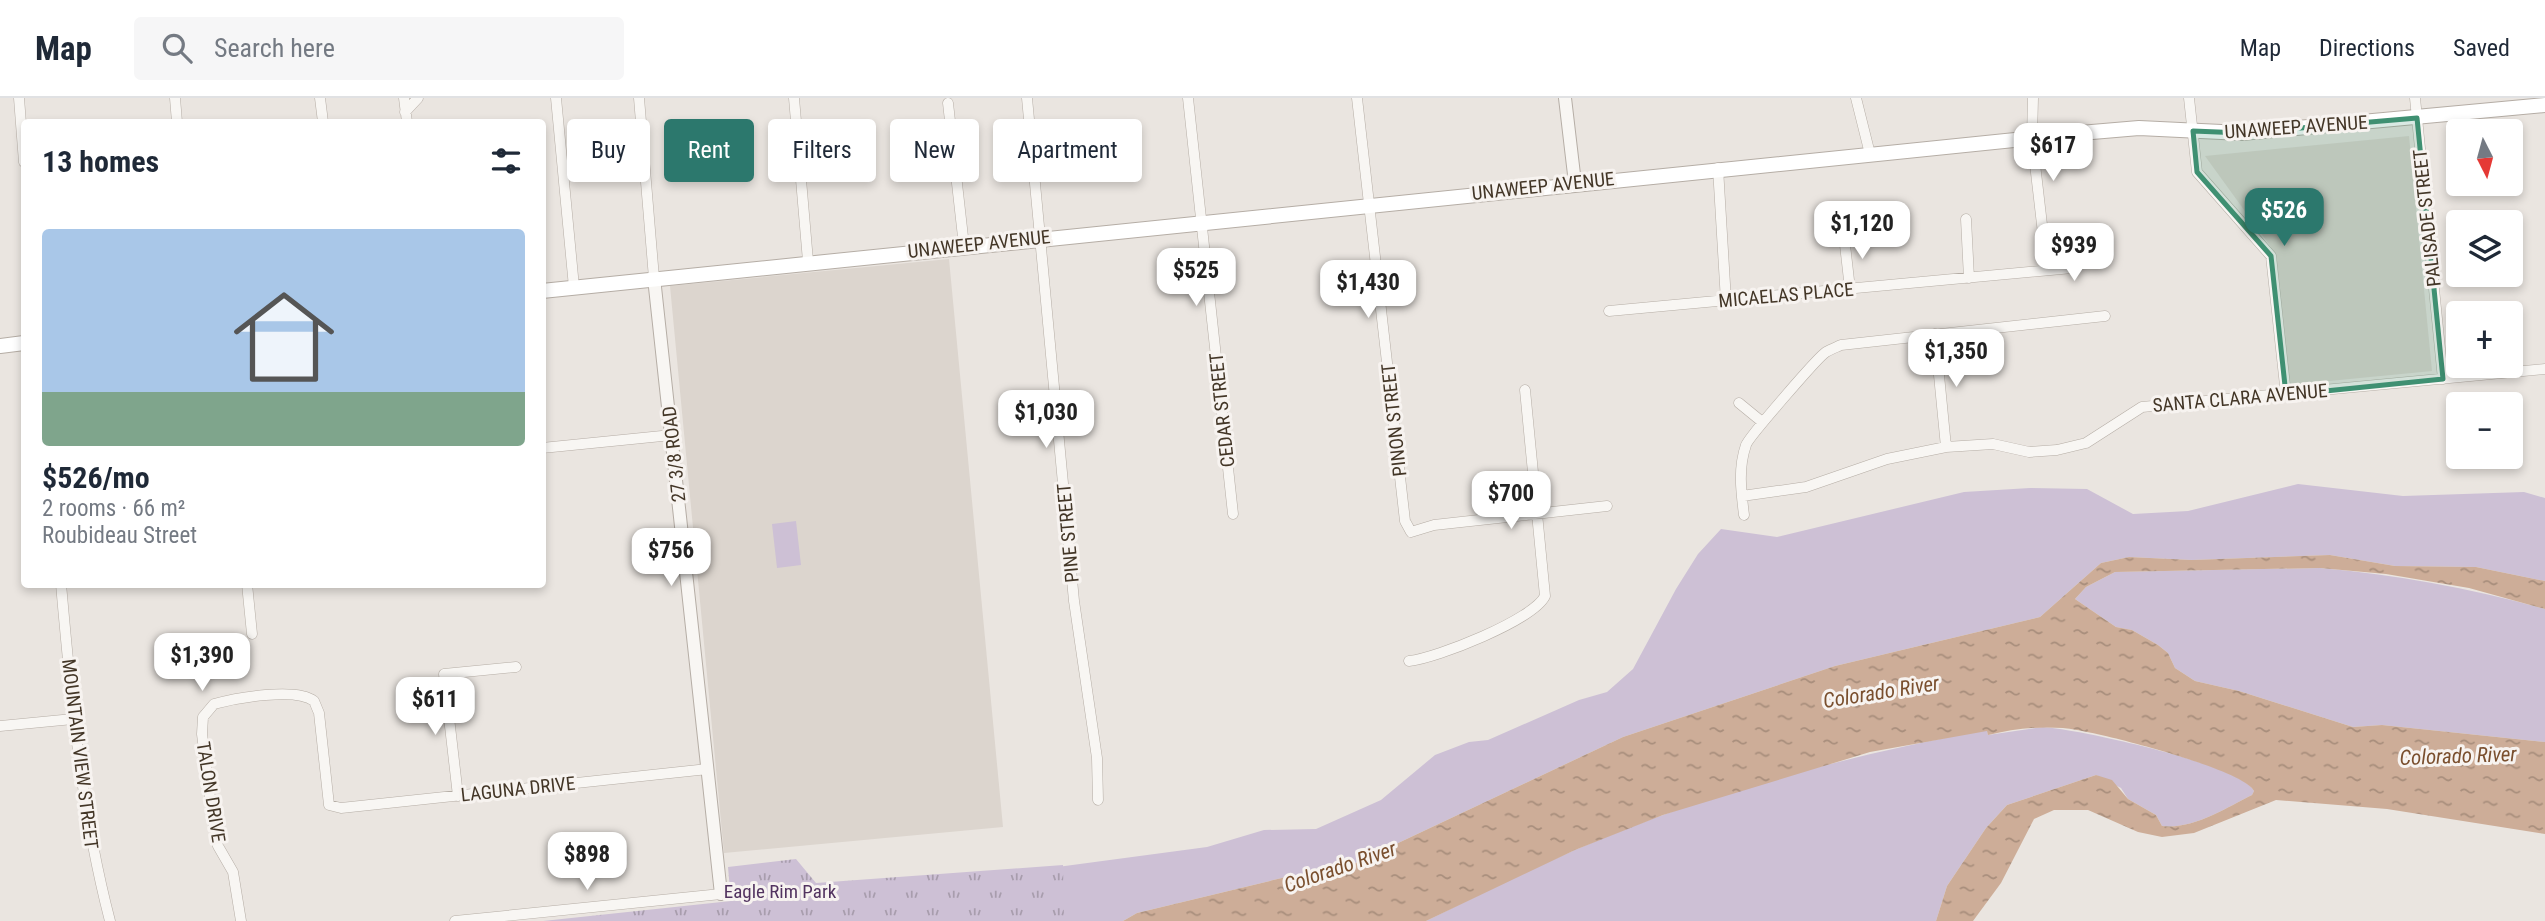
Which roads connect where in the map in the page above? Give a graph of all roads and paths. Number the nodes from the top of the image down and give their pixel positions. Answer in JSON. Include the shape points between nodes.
{"nodes":[{"id":1,"x":19,"y":98,"type":"edge"},
{"id":2,"x":175,"y":98,"type":"edge"},
{"id":3,"x":320,"y":98,"type":"edge"},
{"id":4,"x":404,"y":98,"type":"edge"},
{"id":5,"x":418,"y":98,"type":"edge"},
{"id":6,"x":548,"y":98,"type":"edge"},
{"id":7,"x":639,"y":98,"type":"edge"},
{"id":8,"x":794,"y":98,"type":"edge"},
{"id":9,"x":1027,"y":98,"type":"edge"},
{"id":10,"x":1188,"y":98,"type":"edge"},
{"id":11,"x":1357,"y":98,"type":"edge"},
{"id":12,"x":1565,"y":98,"type":"edge"},
{"id":13,"x":1857,"y":98,"type":"edge"},
{"id":14,"x":2033,"y":98,"type":"edge"},
{"id":15,"x":2189,"y":98,"type":"edge"},
{"id":16,"x":2415,"y":98,"type":"edge"},
{"id":17,"x":556,"y":102,"type":"edge"},
{"id":18,"x":948,"y":103,"type":"dead end"},
{"id":19,"x":2545,"y":105,"type":"edge"},
{"id":20,"x":406,"y":117,"type":"edge"},
{"id":21,"x":2417,"y":118,"type":"junction"},
{"id":22,"x":177,"y":119,"type":"edge"},
{"id":23,"x":323,"y":119,"type":"edge"},
{"id":24,"x":21,"y":124,"type":"edge"},
{"id":25,"x":2193,"y":131,"type":"junction"},
{"id":26,"x":2032,"y":138,"type":"junction"},
{"id":27,"x":1870,"y":153,"type":"junction"},
{"id":28,"x":1718,"y":169,"type":"junction"},
{"id":29,"x":1575,"y":183,"type":"junction"},
{"id":30,"x":1370,"y":203,"type":"junction"},
{"id":31,"x":1966,"y":219,"type":"dead end"},
{"id":32,"x":1202,"y":221,"type":"junction"},
{"id":33,"x":1844,"y":236,"type":"dead end"},
{"id":34,"x":1042,"y":238,"type":"junction"},
{"id":35,"x":964,"y":246,"type":"junction"},
{"id":36,"x":2091,"y":259,"type":"dead end"},
{"id":37,"x":808,"y":261,"type":"junction"},
{"id":38,"x":2047,"y":268,"type":"junction"},
{"id":39,"x":654,"y":278,"type":"junction"},
{"id":40,"x":1969,"y":278,"type":"junction"},
{"id":41,"x":574,"y":287,"type":"junction"},
{"id":42,"x":1850,"y":289,"type":"junction"},
{"id":43,"x":546,"y":290,"type":"edge"},
{"id":44,"x":1726,"y":300,"type":"junction"},
{"id":45,"x":1609,"y":312,"type":"dead end"},
{"id":46,"x":2105,"y":316,"type":"dead end"},
{"id":47,"x":1935,"y":334,"type":"junction"},
{"id":48,"x":21,"y":344,"type":"edge"},
{"id":49,"x":0,"y":346,"type":"edge"},
{"id":50,"x":2545,"y":369,"type":"edge"},
{"id":51,"x":2443,"y":379,"type":"junction"},
{"id":52,"x":1525,"y":390,"type":"dead end"},
{"id":53,"x":2286,"y":395,"type":"junction"},
{"id":54,"x":1739,"y":403,"type":"dead end"},
{"id":55,"x":1761,"y":421,"type":"junction"},
{"id":56,"x":672,"y":435,"type":"junction"},
{"id":57,"x":1946,"y":447,"type":"junction"},
{"id":58,"x":546,"y":448,"type":"edge"},
{"id":59,"x":1742,"y":496,"type":"junction"},
{"id":60,"x":1607,"y":506,"type":"dead end"},
{"id":61,"x":1538,"y":513,"type":"junction"},
{"id":62,"x":1233,"y":514,"type":"dead end"},
{"id":63,"x":1744,"y":515,"type":"dead end"},
{"id":64,"x":61,"y":588,"type":"edge"},
{"id":65,"x":247,"y":588,"type":"edge"},
{"id":66,"x":253,"y":634,"type":"dead end"},
{"id":67,"x":1409,"y":661,"type":"dead end"},
{"id":68,"x":516,"y":667,"type":"dead end"},
{"id":69,"x":73,"y":719,"type":"junction"},
{"id":70,"x":0,"y":726,"type":"edge"},
{"id":71,"x":708,"y":769,"type":"junction"},
{"id":72,"x":458,"y":796,"type":"junction"},
{"id":73,"x":1098,"y":800,"type":"dead end"},
{"id":74,"x":329,"y":805,"type":"joint"},
{"id":75,"x":721,"y":894,"type":"joint"},
{"id":76,"x":110,"y":921,"type":"edge"},
{"id":77,"x":241,"y":921,"type":"edge"},
{"id":78,"x":455,"y":921,"type":"edge"}],
"edges":[{"from":1,"to":24,"type":"street"},
{"from":2,"to":22,"type":"street"},
{"from":3,"to":23,"type":"street"},
{"from":4,"to":20,"type":"street"},
{"from":5,"to":20,"type":"street"},
{"from":6,"to":17,"type":"street"},
{"from":7,"to":39,"type":"street","name":"27 3/8 ROAD"},
{"from":8,"to":37,"type":"street"},
{"from":9,"to":34,"type":"street","name":"PINE STREET"},
{"from":10,"to":32,"type":"street","name":"CEDAR STREET"},
{"from":11,"to":30,"type":"street","name":"PINON STREET"},
{"from":12,"to":29,"type":"street"},
{"from":13,"to":27,"type":"street"},
{"from":14,"to":26,"type":"street"},
{"from":15,"to":25,"type":"street"},
{"from":16,"to":21,"type":"street","name":"PALISADE STREET"},
{"from":17,"to":41,"type":"street"},
{"from":18,"to":35,"type":"street"},
{"from":19,"to":21,"type":"main road","name":"UNAWEEP AVENUE"},
{"from":21,"to":25,"type":"main road","name":"UNAWEEP AVENUE","via":[[2242,133]]},
{"from":21,"to":51,"type":"street","name":"PALISADE STREET"},
{"from":25,"to":26,"type":"main road","name":"UNAWEEP AVENUE","via":[[2139,128]]},
{"from":25,"to":53,"type":"street","via":[[2197,172],[2271,257]]},
{"from":26,"to":27,"type":"main road","name":"UNAWEEP AVENUE"},
{"from":26,"to":38,"type":"street"},
{"from":27,"to":28,"type":"main road","name":"UNAWEEP AVENUE"},
{"from":28,"to":29,"type":"main road","name":"UNAWEEP AVENUE"},
{"from":28,"to":44,"type":"street"},
{"from":29,"to":30,"type":"main road","name":"UNAWEEP AVENUE"},
{"from":30,"to":32,"type":"main road","name":"UNAWEEP AVENUE"},
{"from":30,"to":61,"type":"street","name":"PINON STREET","via":[[1405,522],[1411,532],[1434,525]]},
{"from":31,"to":40,"type":"street"},
{"from":32,"to":34,"type":"main road","name":"UNAWEEP AVENUE"},
{"from":32,"to":62,"type":"street","name":"CEDAR STREET"},
{"from":33,"to":42,"type":"street"},
{"from":34,"to":35,"type":"main road","name":"UNAWEEP AVENUE"},
{"from":34,"to":73,"type":"street","name":"PINE STREET","via":[[1074,601],[1097,758]]},
{"from":35,"to":37,"type":"main road","name":"UNAWEEP AVENUE"},
{"from":36,"to":38,"type":"street","name":"MICAELAS PLACE","via":[[2072,268]]},
{"from":37,"to":39,"type":"main road","name":"UNAWEEP AVENUE"},
{"from":38,"to":40,"type":"street","name":"MICAELAS PLACE"},
{"from":39,"to":41,"type":"main road","name":"UNAWEEP AVENUE"},
{"from":39,"to":56,"type":"street","name":"27 3/8 ROAD"},
{"from":40,"to":42,"type":"street","name":"MICAELAS PLACE"},
{"from":41,"to":43,"type":"main road","name":"UNAWEEP AVENUE"},
{"from":42,"to":44,"type":"street","name":"MICAELAS PLACE"},
{"from":44,"to":45,"type":"street","name":"MICAELAS PLACE"},
{"from":46,"to":47,"type":"street"},
{"from":47,"to":55,"type":"street","via":[[1841,345],[1826,352]]},
{"from":47,"to":57,"type":"street"},
{"from":48,"to":49,"type":"main road"},
{"from":50,"to":51,"type":"street","name":"SANTA CLARA AVENUE"},
{"from":51,"to":53,"type":"street","name":"SANTA CLARA AVENUE"},
{"from":52,"to":61,"type":"street"},
{"from":53,"to":57,"type":"street","name":"SANTA CLARA AVENUE","via":[[2142,407],[2085,443],[2057,450],[2029,452],[1993,444]]},
{"from":54,"to":55,"type":"street"},
{"from":55,"to":59,"type":"street","via":[[1746,443],[1740,471]]},
{"from":56,"to":58,"type":"street"},
{"from":56,"to":71,"type":"street","name":"27 3/8 ROAD"},
{"from":57,"to":59,"type":"street","name":"SANTA CLARA AVENUE","via":[[1888,458],[1806,487]]},
{"from":59,"to":63,"type":"street"},
{"from":60,"to":61,"type":"street"},
{"from":61,"to":67,"type":"street","via":[[1546,583],[1541,604],[1533,612],[1440,654]]},
{"from":64,"to":69,"type":"street","name":"MOUNTAIN VIEW STREET"},
{"from":65,"to":66,"type":"street"},
{"from":68,"to":72,"type":"street","via":[[444,674]]},
{"from":69,"to":70,"type":"street"},
{"from":69,"to":76,"type":"street","name":"MOUNTAIN VIEW STREET","via":[[95,866]]},
{"from":71,"to":72,"type":"street","name":"LAGUNA DRIVE"},
{"from":71,"to":75,"type":"street","name":"27 3/8 ROAD"},
{"from":72,"to":74,"type":"street","name":"LAGUNA DRIVE","via":[[341,808]]},
{"from":74,"to":77,"type":"street","name":"TALON DRIVE","via":[[314,701],[295,695],[261,696],[206,709],[202,734],[212,813],[222,858],[233,872]]},
{"from":75,"to":78,"type":"street"}]}
